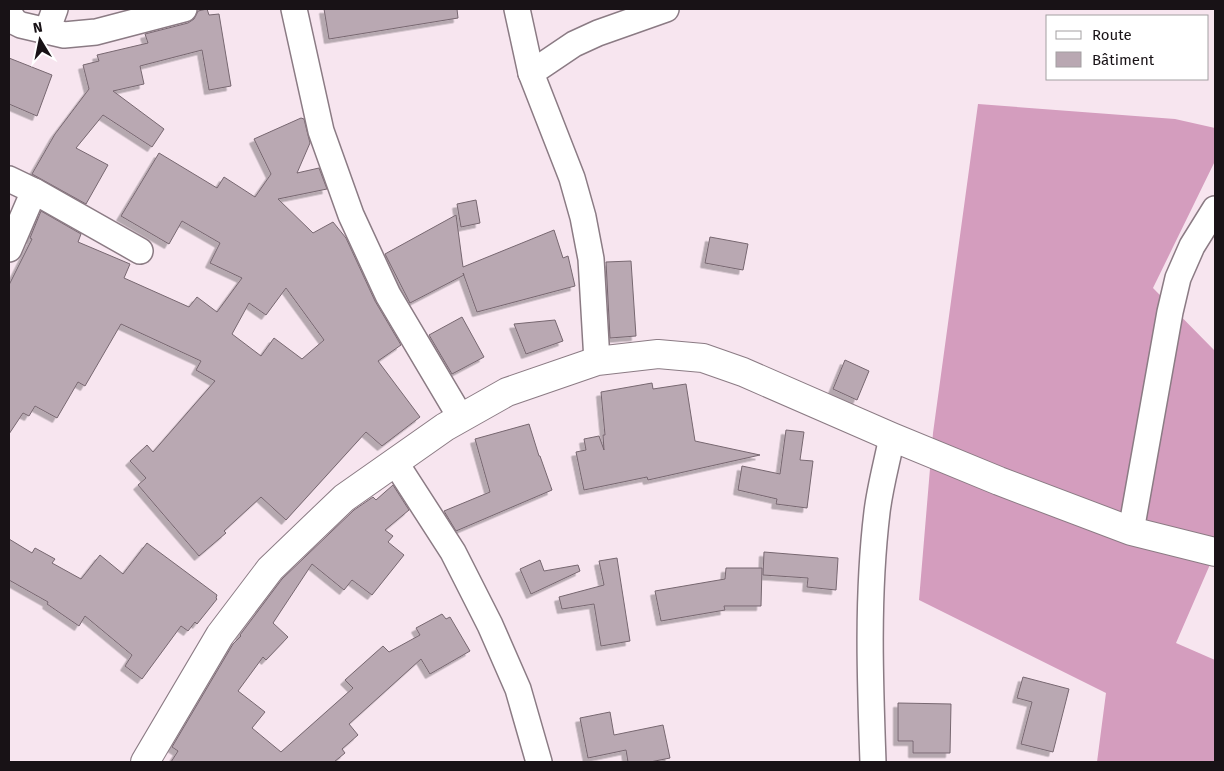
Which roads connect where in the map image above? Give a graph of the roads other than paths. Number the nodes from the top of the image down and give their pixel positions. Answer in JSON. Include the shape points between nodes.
{"nodes":[{"id":1,"x":184,"y":9,"type":"edge"},
{"id":2,"x":294,"y":9,"type":"edge"},
{"id":3,"x":517,"y":9,"type":"edge"},
{"id":4,"x":666,"y":9,"type":"edge"},
{"id":5,"x":9,"y":12,"type":"edge"},
{"id":6,"x":51,"y":20,"type":"edge"},
{"id":7,"x":531,"y":73,"type":"junction"},
{"id":8,"x":9,"y":179,"type":"edge"},
{"id":9,"x":34,"y":191,"type":"junction"},
{"id":10,"x":1215,"y":209,"type":"edge"},
{"id":11,"x":9,"y":249,"type":"edge"},
{"id":12,"x":140,"y":252,"type":"dead end"},
{"id":13,"x":596,"y":361,"type":"junction"},
{"id":14,"x":461,"y":418,"type":"junction"},
{"id":15,"x":892,"y":437,"type":"junction"},
{"id":16,"x":395,"y":462,"type":"junction"},
{"id":17,"x":1131,"y":531,"type":"junction"},
{"id":18,"x":1215,"y":552,"type":"edge"},
{"id":19,"x":145,"y":762,"type":"edge"},
{"id":20,"x":538,"y":762,"type":"edge"},
{"id":21,"x":874,"y":762,"type":"edge"}],
"edges":[{"from":1,"to":6,"type":"street","via":[[96,32],[64,35]]},
{"from":2,"to":14,"type":"street","via":[[321,132],[351,215],[388,295]]},
{"from":3,"to":7,"type":"street"},
{"from":4,"to":7,"type":"street","via":[[574,44]]},
{"from":5,"to":6,"type":"street","via":[[21,25]]},
{"from":7,"to":13,"type":"street","via":[[572,178],[583,217],[591,259]]},
{"from":8,"to":9,"type":"street"},
{"from":9,"to":11,"type":"street"},
{"from":9,"to":12,"type":"street"},
{"from":10,"to":17,"type":"street","via":[[1192,246],[1176,286]]},
{"from":13,"to":14,"type":"street","via":[[506,392]]},
{"from":13,"to":15,"type":"street","via":[[658,354],[703,358],[743,372]]},
{"from":14,"to":16,"type":"street"},
{"from":15,"to":17,"type":"street"},
{"from":15,"to":21,"type":"street","via":[[878,511],[870,594]]},
{"from":16,"to":19,"type":"street","via":[[344,498],[270,569],[220,636]]},
{"from":16,"to":20,"type":"street","via":[[453,552],[490,625],[518,689]]},
{"from":17,"to":18,"type":"street"}]}
